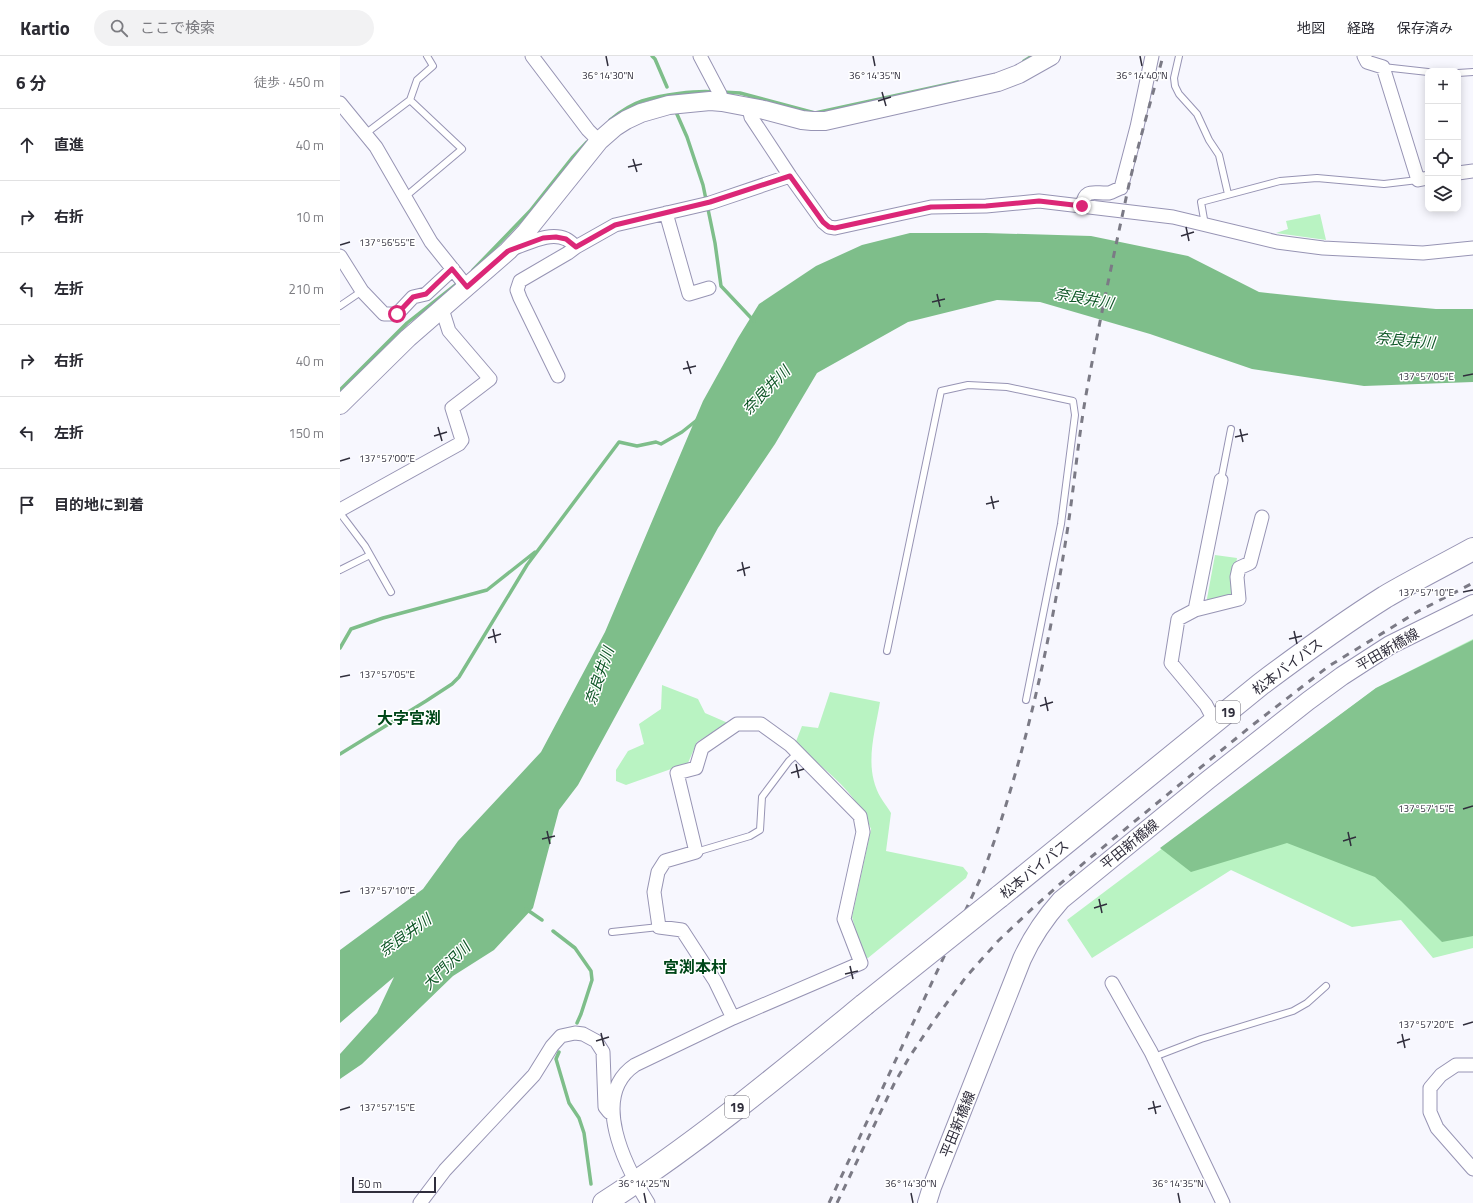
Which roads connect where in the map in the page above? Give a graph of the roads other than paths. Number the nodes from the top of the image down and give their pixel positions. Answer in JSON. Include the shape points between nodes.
{"nodes":[{"id":1,"x":428,"y":56,"type":"edge"},
{"id":2,"x":532,"y":56,"type":"edge"},
{"id":3,"x":700,"y":56,"type":"edge"},
{"id":4,"x":1051,"y":56,"type":"edge"},
{"id":5,"x":1152,"y":56,"type":"edge"},
{"id":6,"x":1179,"y":56,"type":"edge"},
{"id":7,"x":1364,"y":56,"type":"edge"},
{"id":8,"x":1383,"y":67,"type":"junction"},
{"id":9,"x":1425,"y":72,"type":"edge"},
{"id":10,"x":1473,"y":72,"type":"edge"},
{"id":11,"x":1461,"y":73,"type":"edge"},
{"id":12,"x":719,"y":94,"type":"junction"},
{"id":13,"x":410,"y":100,"type":"junction"},
{"id":14,"x":340,"y":103,"type":"edge"},
{"id":15,"x":749,"y":108,"type":"junction"},
{"id":16,"x":365,"y":134,"type":"junction"},
{"id":17,"x":594,"y":136,"type":"junction"},
{"id":18,"x":1473,"y":171,"type":"edge"},
{"id":19,"x":1461,"y":173,"type":"edge"},
{"id":20,"x":790,"y":176,"type":"junction"},
{"id":21,"x":1423,"y":179,"type":"edge"},
{"id":22,"x":1228,"y":194,"type":"junction"},
{"id":23,"x":405,"y":197,"type":"junction"},
{"id":24,"x":1082,"y":206,"type":"junction"},
{"id":25,"x":666,"y":213,"type":"junction"},
{"id":26,"x":1205,"y":225,"type":"junction"},
{"id":27,"x":576,"y":247,"type":"junction"},
{"id":28,"x":1473,"y":248,"type":"edge"},
{"id":29,"x":508,"y":251,"type":"junction"},
{"id":30,"x":340,"y":256,"type":"edge"},
{"id":31,"x":460,"y":278,"type":"junction"},
{"id":32,"x":710,"y":288,"type":"dead end"},
{"id":33,"x":362,"y":291,"type":"junction"},
{"id":34,"x":340,"y":306,"type":"edge"},
{"id":35,"x":442,"y":309,"type":"junction"},
{"id":36,"x":558,"y":376,"type":"dead end"},
{"id":37,"x":340,"y":405,"type":"edge"},
{"id":38,"x":1231,"y":429,"type":"dead end"},
{"id":39,"x":1221,"y":480,"type":"joint"},
{"id":40,"x":340,"y":510,"type":"edge"},
{"id":41,"x":340,"y":514,"type":"edge"},
{"id":42,"x":1262,"y":516,"type":"dead end"},
{"id":43,"x":1473,"y":549,"type":"edge"},
{"id":44,"x":370,"y":555,"type":"junction"},
{"id":45,"x":340,"y":570,"type":"edge"},
{"id":46,"x":391,"y":592,"type":"dead end"},
{"id":47,"x":1473,"y":604,"type":"edge"},
{"id":48,"x":1195,"y":610,"type":"junction"},
{"id":49,"x":887,"y":651,"type":"dead end"},
{"id":50,"x":1026,"y":700,"type":"dead end"},
{"id":51,"x":1215,"y":722,"type":"junction"},
{"id":52,"x":798,"y":754,"type":"junction"},
{"id":53,"x":696,"y":852,"type":"junction"},
{"id":54,"x":659,"y":927,"type":"junction"},
{"id":55,"x":612,"y":932,"type":"dead end"},
{"id":56,"x":1112,"y":983,"type":"dead end"},
{"id":57,"x":1326,"y":986,"type":"dead end"},
{"id":58,"x":733,"y":1018,"type":"junction"},
{"id":59,"x":1154,"y":1058,"type":"junction"},
{"id":60,"x":1473,"y":1065,"type":"edge"},
{"id":61,"x":612,"y":1115,"type":"junction"},
{"id":62,"x":1473,"y":1169,"type":"edge"},
{"id":63,"x":636,"y":1183,"type":"junction"},
{"id":64,"x":930,"y":1201,"type":"edge"},
{"id":65,"x":420,"y":1203,"type":"edge"},
{"id":66,"x":604,"y":1203,"type":"edge"},
{"id":67,"x":648,"y":1203,"type":"edge"},
{"id":68,"x":1223,"y":1203,"type":"edge"}],
"edges":[{"from":1,"to":13,"type":"lane","via":[[434,66],[417,80]]},
{"from":2,"to":17,"type":"street"},
{"from":3,"to":12,"type":"street"},
{"from":4,"to":15,"type":"street","via":[[1019,74],[998,82],[825,120],[812,122]]},
{"from":5,"to":24,"type":"street","via":[[1121,188],[1109,193],[1097,192],[1087,195]]},
{"from":6,"to":22,"type":"lane","via":[[1174,78],[1175,86],[1197,114],[1219,155]]},
{"from":7,"to":8,"type":"street","via":[[1367,62]]},
{"from":8,"to":9,"type":"lane"},
{"from":8,"to":21,"type":"street"},
{"from":10,"to":11,"type":"lane"},
{"from":12,"to":15,"type":"street"},
{"from":12,"to":17,"type":"street","via":[[640,113]]},
{"from":13,"to":16,"type":"lane"},
{"from":13,"to":23,"type":"lane","via":[[462,149]]},
{"from":14,"to":16,"type":"street"},
{"from":15,"to":20,"type":"street","via":[[751,117]]},
{"from":16,"to":23,"type":"street","via":[[376,147]]},
{"from":17,"to":29,"type":"street","via":[[526,232]]},
{"from":18,"to":19,"type":"street"},
{"from":20,"to":24,"type":"street","via":[[823,222],[835,228],[931,207],[986,206],[1039,201]]},
{"from":20,"to":25,"type":"street","via":[[705,204]]},
{"from":21,"to":22,"type":"lane","via":[[1384,184],[1317,178],[1280,181]]},
{"from":22,"to":26,"type":"lane","via":[[1201,202]]},
{"from":23,"to":31,"type":"street","via":[[431,242]]},
{"from":24,"to":26,"type":"street","via":[[1173,216]]},
{"from":25,"to":27,"type":"street","via":[[615,225]]},
{"from":25,"to":32,"type":"street","via":[[689,294]]},
{"from":26,"to":28,"type":"street","via":[[1277,242],[1323,248],[1423,252]]},
{"from":27,"to":29,"type":"street","via":[[566,239],[556,237],[543,238]]},
{"from":27,"to":36,"type":"street","via":[[520,281],[517,290]]},
{"from":29,"to":31,"type":"street"},
{"from":30,"to":33,"type":"street"},
{"from":31,"to":33,"type":"street","via":[[426,294],[413,297],[397,314],[384,314]]},
{"from":31,"to":35,"type":"street"},
{"from":33,"to":34,"type":"lane"},
{"from":35,"to":37,"type":"street","via":[[408,338]]},
{"from":35,"to":40,"type":"street","via":[[449,332],[490,379],[452,408],[462,440]]},
{"from":38,"to":39,"type":"lane"},
{"from":39,"to":48,"type":"street"},
{"from":41,"to":44,"type":"lane"},
{"from":42,"to":48,"type":"street","via":[[1250,563],[1239,568],[1236,577],[1239,599]]},
{"from":43,"to":51,"type":"highway","name":"松本バイパス","number":"19","via":[[1386,596],[1344,624],[1261,684]]},
{"from":44,"to":45,"type":"lane"},
{"from":44,"to":46,"type":"lane"},
{"from":47,"to":64,"type":"street","name":"平田新橋線","via":[[1390,645],[1342,676],[1208,780],[1061,900],[1030,941],[1022,959]]},
{"from":48,"to":51,"type":"street","via":[[1178,619],[1171,663],[1206,705]]},
{"from":49,"to":50,"type":"lane","via":[[941,391],[968,385],[1007,387],[1073,401],[1075,415],[1061,524]]},
{"from":51,"to":63,"type":"highway","name":"松本バイパス","number":"19","bridge":true,"via":[[777,1076]]},
{"from":52,"to":53,"type":"lane","via":[[789,761],[762,797],[760,830],[750,836]]},
{"from":52,"to":53,"type":"street","via":[[761,724],[738,724],[702,748],[696,768],[677,773]]},
{"from":52,"to":58,"type":"street","via":[[860,816],[863,832],[844,919],[861,963]]},
{"from":53,"to":54,"type":"street","via":[[665,861],[658,872],[654,892]]},
{"from":54,"to":55,"type":"lane"},
{"from":54,"to":58,"type":"street","via":[[682,930],[715,981]]},
{"from":56,"to":59,"type":"street"},
{"from":57,"to":59,"type":"lane","via":[[1307,1003],[1293,1011],[1201,1039]]},
{"from":58,"to":61,"type":"street","via":[[628,1070],[613,1099]]},
{"from":59,"to":68,"type":"street"},
{"from":60,"to":62,"type":"street","via":[[1456,1065],[1441,1075],[1430,1088],[1430,1112],[1437,1128]]},
{"from":61,"to":63,"type":"street","via":[[616,1133]]},
{"from":61,"to":65,"type":"street","via":[[605,1106],[602,1052],[596,1041],[583,1034],[562,1036],[552,1046],[534,1075],[445,1170]]},
{"from":63,"to":66,"type":"highway","name":"松本バイパス","number":"19"},
{"from":63,"to":67,"type":"street"}]}
